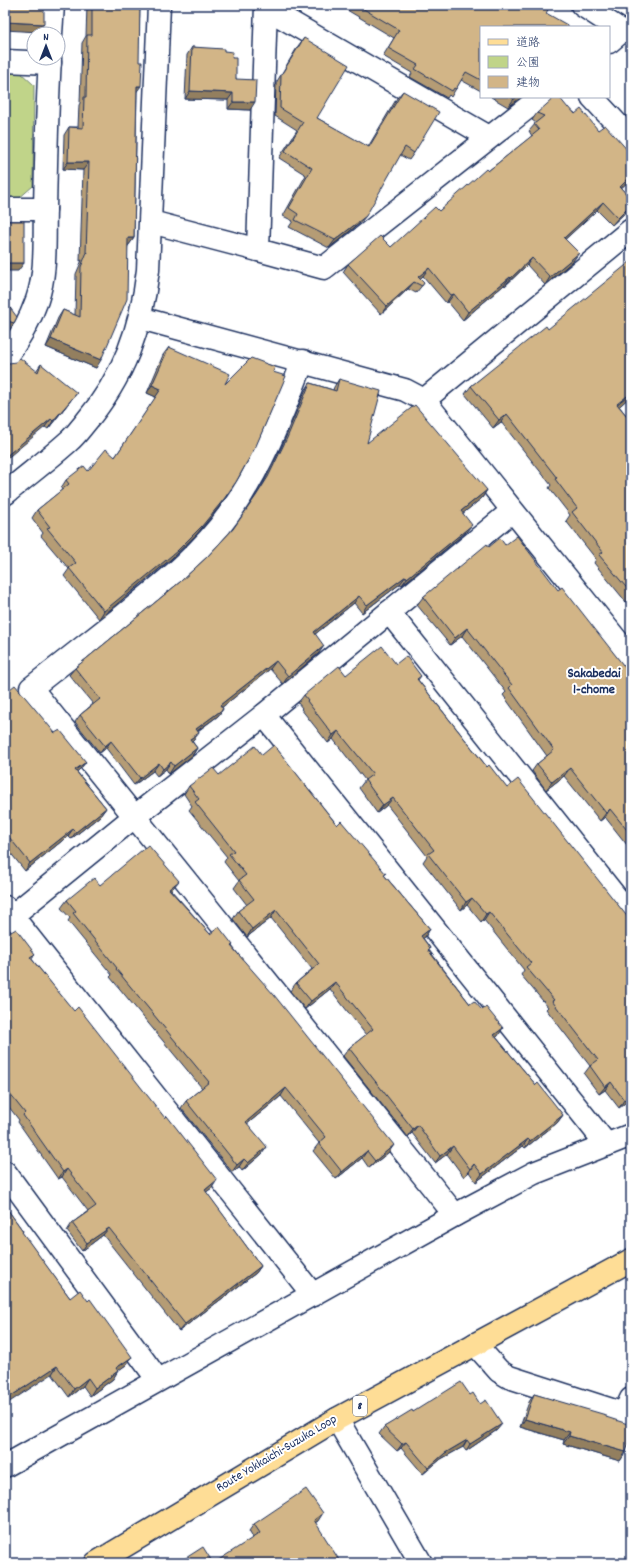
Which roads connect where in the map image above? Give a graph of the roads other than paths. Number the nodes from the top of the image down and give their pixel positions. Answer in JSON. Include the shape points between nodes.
{"nodes":[{"id":1,"x":53,"y":5,"type":"edge"},
{"id":2,"x":159,"y":5,"type":"edge"},
{"id":3,"x":582,"y":5,"type":"edge"},
{"id":4,"x":266,"y":6,"type":"edge"},
{"id":5,"x":52,"y":26,"type":"edge"},
{"id":6,"x":610,"y":41,"type":"edge"},
{"id":7,"x":5,"y":61,"type":"edge"},
{"id":8,"x":26,"y":61,"type":"edge"},
{"id":9,"x":50,"y":66,"type":"edge"},
{"id":10,"x":540,"y":98,"type":"edge"},
{"id":11,"x":593,"y":98,"type":"edge"},
{"id":12,"x":489,"y":137,"type":"junction"},
{"id":13,"x":631,"y":139,"type":"edge"},
{"id":14,"x":5,"y":209,"type":"edge"},
{"id":15,"x":45,"y":209,"type":"junction"},
{"id":16,"x":151,"y":222,"type":"junction"},
{"id":17,"x":631,"y":230,"type":"edge"},
{"id":18,"x":258,"y":250,"type":"junction"},
{"id":19,"x":140,"y":318,"type":"junction"},
{"id":20,"x":5,"y":358,"type":"edge"},
{"id":21,"x":303,"y":362,"type":"junction"},
{"id":22,"x":424,"y":400,"type":"junction"},
{"id":23,"x":5,"y":494,"type":"edge"},
{"id":24,"x":512,"y":511,"type":"junction"},
{"id":25,"x":389,"y":612,"type":"junction"},
{"id":26,"x":631,"y":658,"type":"edge"},
{"id":27,"x":264,"y":715,"type":"junction"},
{"id":28,"x":134,"y":818,"type":"junction"},
{"id":29,"x":9,"y":912,"type":"edge"},
{"id":30,"x":631,"y":916,"type":"edge"},
{"id":31,"x":631,"y":1135,"type":"edge"},
{"id":32,"x":607,"y":1145,"type":"junction"},
{"id":33,"x":5,"y":1172,"type":"edge"},
{"id":34,"x":455,"y":1215,"type":"junction"},
{"id":35,"x":631,"y":1260,"type":"edge"},
{"id":36,"x":313,"y":1295,"type":"junction"},
{"id":37,"x":475,"y":1344,"type":"junction"},
{"id":38,"x":158,"y":1380,"type":"junction"},
{"id":39,"x":631,"y":1399,"type":"edge"},
{"id":40,"x":337,"y":1419,"type":"junction"},
{"id":41,"x":5,"y":1466,"type":"edge"},
{"id":42,"x":96,"y":1563,"type":"edge"},
{"id":43,"x":421,"y":1563,"type":"edge"}],
"edges":[{"from":1,"to":5,"type":"street"},
{"from":2,"to":16,"type":"street"},
{"from":3,"to":6,"type":"street","via":[[622,31]]},
{"from":4,"to":12,"type":"street"},
{"from":4,"to":18,"type":"street"},
{"from":7,"to":8,"type":"street"},
{"from":9,"to":15,"type":"street"},
{"from":10,"to":12,"type":"street"},
{"from":11,"to":13,"type":"street"},
{"from":12,"to":18,"type":"street","via":[[324,268]]},
{"from":14,"to":15,"type":"street"},
{"from":15,"to":20,"type":"street","via":[[42,276],[37,300],[15,346]]},
{"from":16,"to":18,"type":"street"},
{"from":16,"to":19,"type":"street","via":[[148,270]]},
{"from":17,"to":22,"type":"street"},
{"from":19,"to":21,"type":"street"},
{"from":19,"to":23,"type":"street","via":[[119,374],[92,415],[70,440]]},
{"from":21,"to":22,"type":"street","via":[[405,390]]},
{"from":21,"to":28,"type":"street","via":[[275,432],[228,516],[186,563],[31,688]]},
{"from":22,"to":24,"type":"street"},
{"from":24,"to":25,"type":"street"},
{"from":24,"to":26,"type":"street"},
{"from":25,"to":27,"type":"street"},
{"from":25,"to":30,"type":"street"},
{"from":27,"to":28,"type":"street"},
{"from":27,"to":32,"type":"street"},
{"from":28,"to":29,"type":"street"},
{"from":28,"to":34,"type":"street"},
{"from":29,"to":36,"type":"street"},
{"from":31,"to":32,"type":"street"},
{"from":32,"to":34,"type":"street","via":[[534,1173]]},
{"from":33,"to":38,"type":"street"},
{"from":34,"to":36,"type":"street"},
{"from":35,"to":37,"type":"main road","name":"Route Yokkaichi-Suzuka Loop","number":"8"},
{"from":36,"to":38,"type":"street"},
{"from":37,"to":39,"type":"street","via":[[499,1371],[510,1377],[624,1414]]},
{"from":37,"to":40,"type":"main road","name":"Route Yokkaichi-Suzuka Loop","number":"8"},
{"from":38,"to":41,"type":"street"},
{"from":40,"to":42,"type":"main road","name":"Route Yokkaichi-Suzuka Loop","number":"8"},
{"from":40,"to":43,"type":"street"}]}
